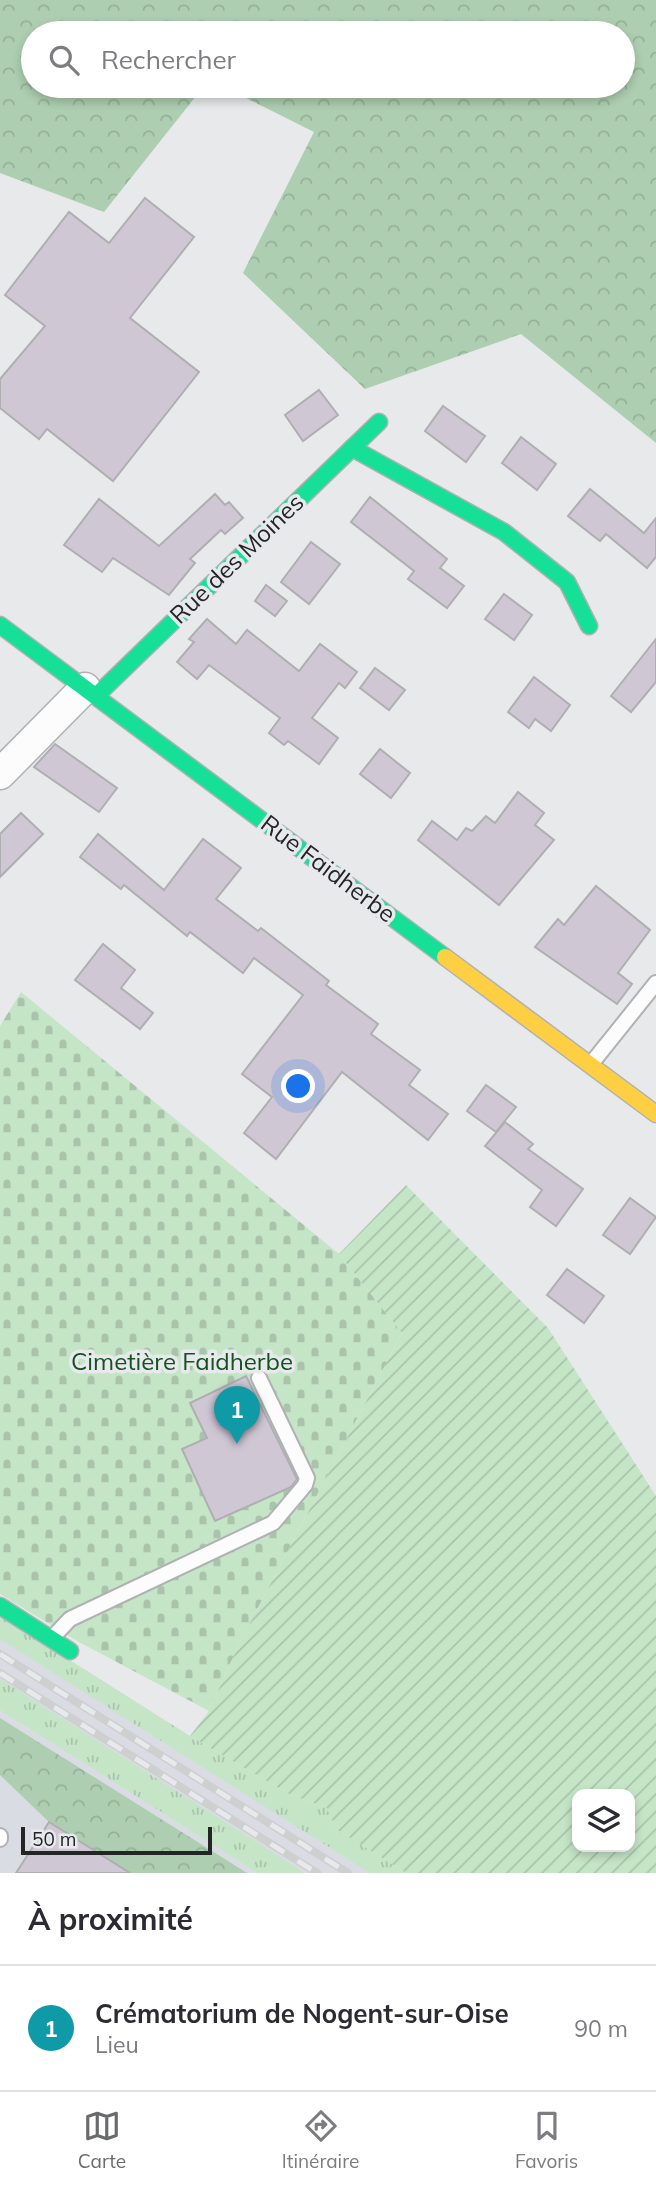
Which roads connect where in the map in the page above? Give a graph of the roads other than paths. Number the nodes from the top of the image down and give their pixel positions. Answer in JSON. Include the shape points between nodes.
{"nodes":[{"id":1,"x":379,"y":422,"type":"dead end"},
{"id":2,"x":352,"y":448,"type":"junction"},
{"id":3,"x":0,"y":625,"type":"edge"},
{"id":4,"x":589,"y":626,"type":"dead end"},
{"id":5,"x":90,"y":692,"type":"junction"},
{"id":6,"x":0,"y":775,"type":"edge"},
{"id":7,"x":656,"y":983,"type":"edge"},
{"id":8,"x":590,"y":1065,"type":"junction"},
{"id":9,"x":656,"y":1114,"type":"edge"},
{"id":10,"x":259,"y":1378,"type":"dead end"},
{"id":11,"x":0,"y":1606,"type":"edge"},
{"id":12,"x":51,"y":1639,"type":"junction"},
{"id":13,"x":70,"y":1651,"type":"dead end"}],
"edges":[{"from":1,"to":2,"type":"main road","name":"Rue des Moines"},
{"from":2,"to":4,"type":"main road","via":[[504,532],[567,582]]},
{"from":2,"to":5,"type":"main road","name":"Rue des Moines"},
{"from":3,"to":5,"type":"main road","name":"Rue Faidherbe"},
{"from":5,"to":6,"type":"street"},
{"from":5,"to":8,"type":"main road","name":"Rue Faidherbe"},
{"from":7,"to":8,"type":"lane"},
{"from":8,"to":9,"type":"main road","name":"Rue Faidherbe"},
{"from":10,"to":12,"type":"lane","via":[[307,1478],[305,1485],[273,1522],[70,1619]]},
{"from":11,"to":12,"type":"main road"},
{"from":12,"to":13,"type":"main road"}]}
